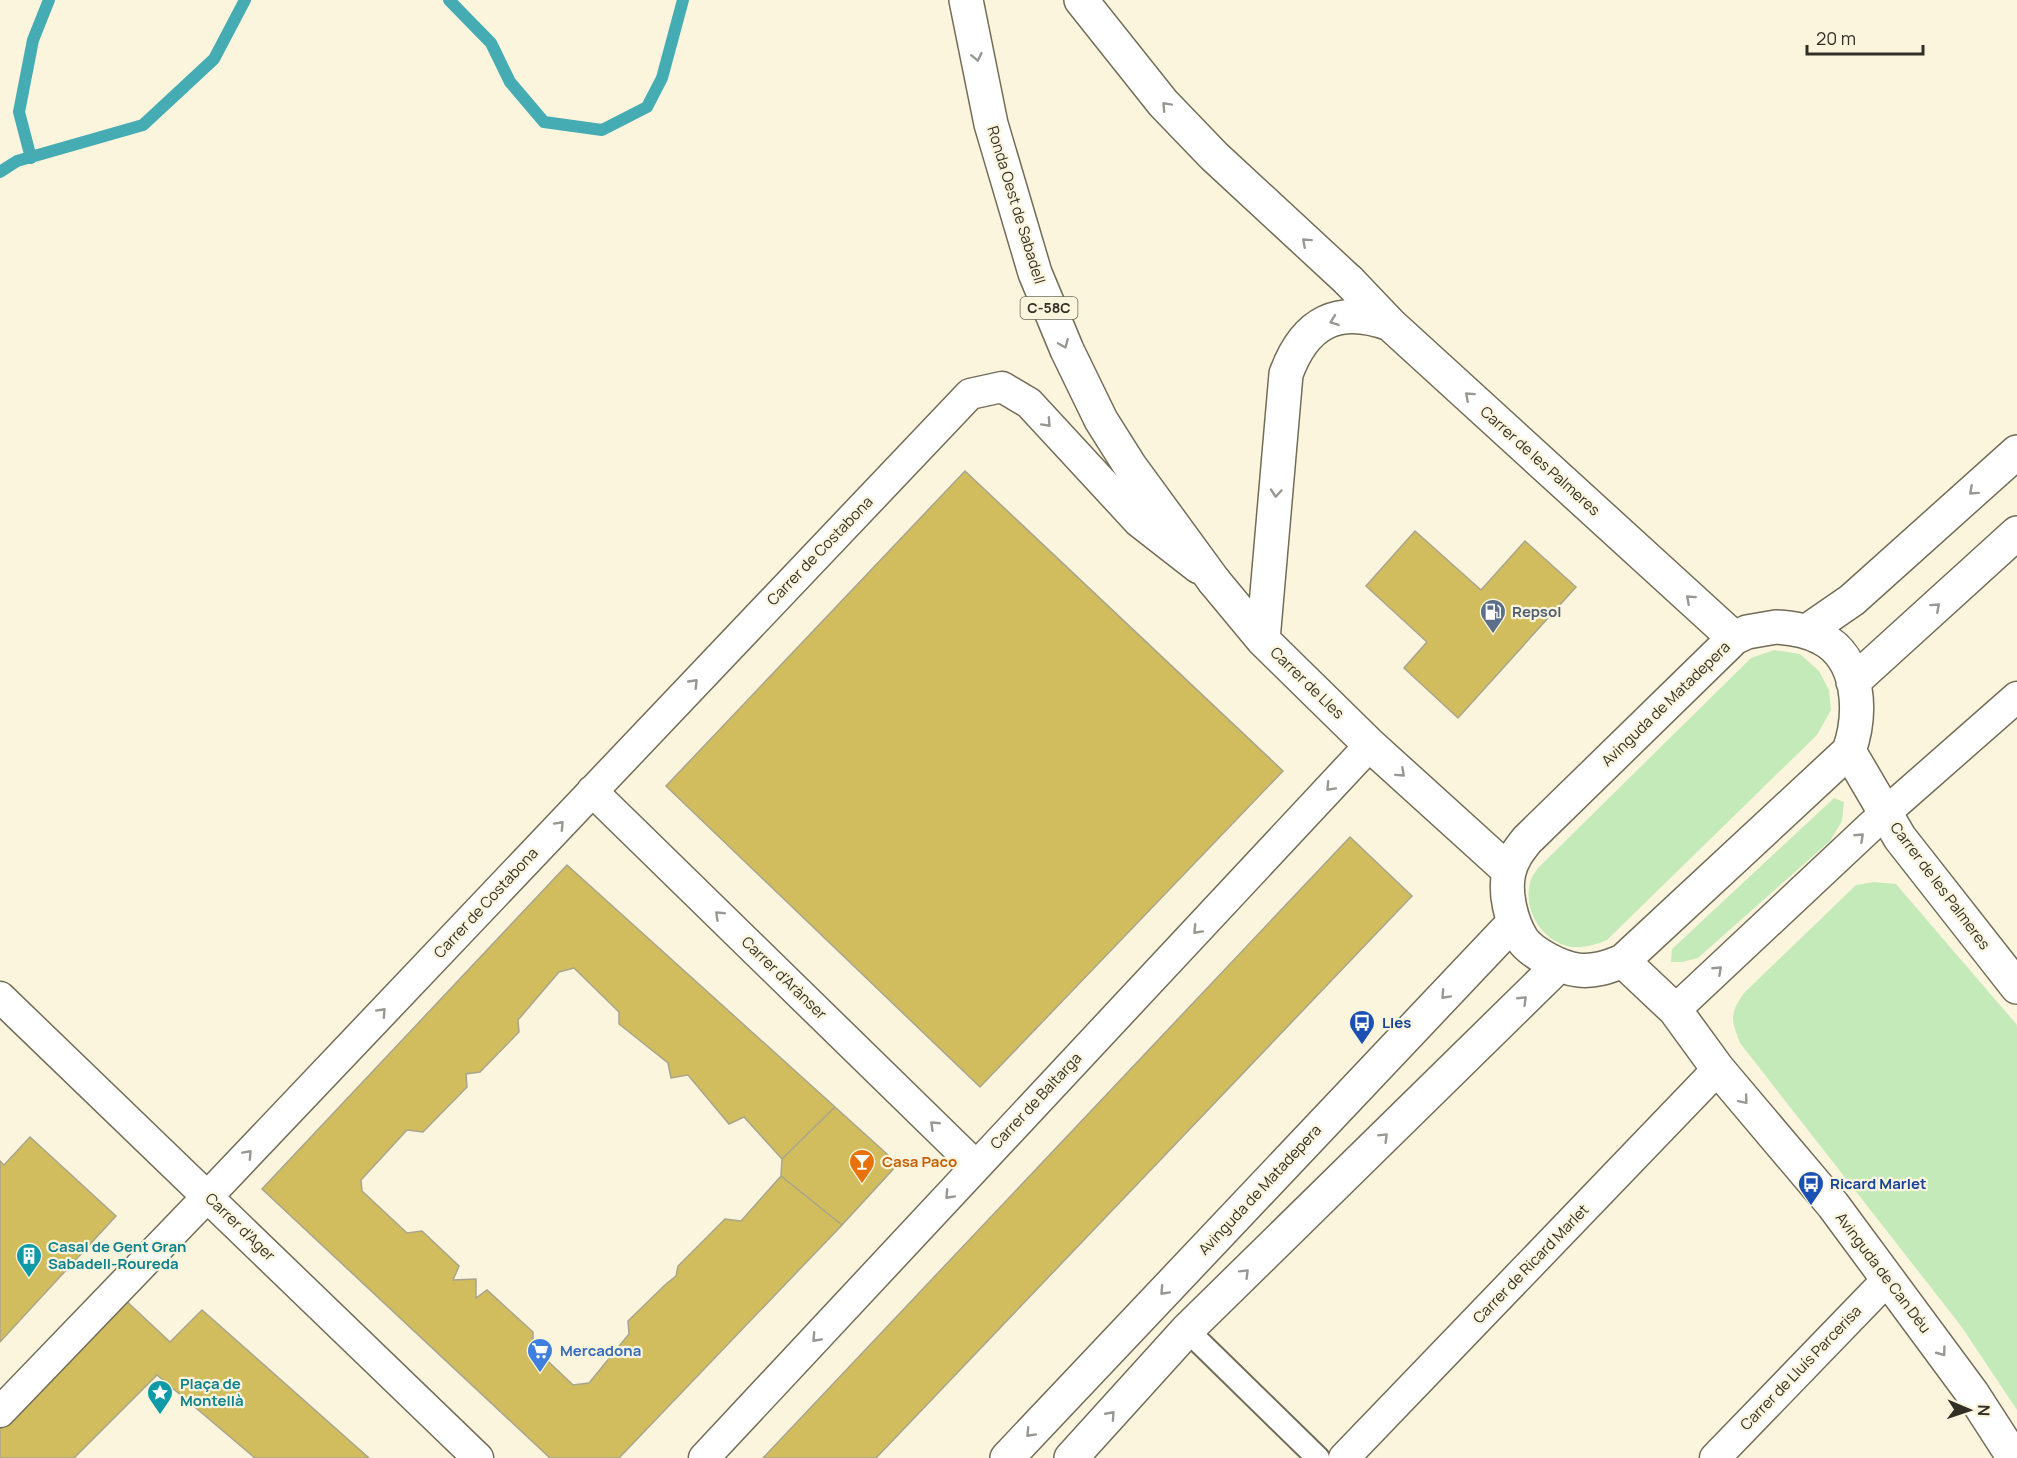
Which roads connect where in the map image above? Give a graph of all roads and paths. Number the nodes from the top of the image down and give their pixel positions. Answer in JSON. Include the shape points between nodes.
{"nodes":[{"id":1,"x":966,"y":0,"type":"edge"},
{"id":2,"x":1081,"y":0,"type":"edge"},
{"id":3,"x":1390,"y":324,"type":"junction"},
{"id":4,"x":970,"y":394,"type":"joint"},
{"id":5,"x":2017,"y":452,"type":"edge"},
{"id":6,"x":2017,"y":533,"type":"edge"},
{"id":7,"x":1214,"y":580,"type":"junction"},
{"id":8,"x":1807,"y":631,"type":"junction"},
{"id":9,"x":1734,"y":638,"type":"junction"},
{"id":10,"x":1263,"y":640,"type":"junction"},
{"id":11,"x":1853,"y":682,"type":"junction"},
{"id":12,"x":2015,"y":702,"type":"edge"},
{"id":13,"x":1370,"y":745,"type":"junction"},
{"id":14,"x":1850,"y":751,"type":"junction"},
{"id":15,"x":592,"y":790,"type":"junction"},
{"id":16,"x":1885,"y":813,"type":"junction"},
{"id":17,"x":1509,"y":871,"type":"junction"},
{"id":18,"x":1514,"y":922,"type":"junction"},
{"id":19,"x":1623,"y":962,"type":"junction"},
{"id":20,"x":1558,"y":965,"type":"junction"},
{"id":21,"x":2017,"y":987,"type":"edge"},
{"id":22,"x":0,"y":997,"type":"edge"},
{"id":23,"x":1675,"y":1010,"type":"junction"},
{"id":24,"x":1718,"y":1069,"type":"junction"},
{"id":25,"x":976,"y":1166,"type":"junction"},
{"id":26,"x":208,"y":1196,"type":"junction"},
{"id":27,"x":1888,"y":1279,"type":"junction"},
{"id":28,"x":1187,"y":1330,"type":"junction"},
{"id":29,"x":0,"y":1412,"type":"edge"},
{"id":30,"x":478,"y":1458,"type":"edge"},
{"id":31,"x":704,"y":1458,"type":"edge"},
{"id":32,"x":1006,"y":1458,"type":"edge"},
{"id":33,"x":1071,"y":1458,"type":"edge"},
{"id":34,"x":1318,"y":1458,"type":"edge"},
{"id":35,"x":1344,"y":1458,"type":"edge"},
{"id":36,"x":1715,"y":1458,"type":"edge"},
{"id":37,"x":2014,"y":1458,"type":"edge"}],
"edges":[{"from":1,"to":7,"type":"main road","name":"Ronda Oest de Sabadell","number":"C-58C","one_way":true,"via":[[992,124],[1035,273],[1067,350],[1101,420],[1130,466]]},
{"from":3,"to":2,"type":"main road","name":"Carrer de les Palmeres","one_way":true,"via":[[1163,103]]},
{"from":9,"to":3,"type":"main road","name":"Carrer de les Palmeres","one_way":true},
{"from":3,"to":10,"type":"main road","one_way":true,"via":[[1371,317],[1339,318],[1313,330],[1293,356],[1286,374]]},
{"from":4,"to":7,"type":"street","name":"Carrer de Lles","one_way":true,"via":[[1002,387],[1029,403],[1139,522]]},
{"from":15,"to":4,"type":"street","name":"Carrer de Costabona","one_way":true},
{"from":5,"to":8,"type":"main road","one_way":true,"via":[[1852,600]]},
{"from":11,"to":6,"type":"main road","one_way":true},
{"from":7,"to":10,"type":"main road","name":"Carrer de Lles"},
{"from":8,"to":9,"type":"main road","name":"Avinguda de Matadepera","via":[[1776,627]]},
{"from":8,"to":11,"type":"main road","via":[[1837,650]]},
{"from":9,"to":17,"type":"main road","name":"Avinguda de Matadepera","via":[[1527,840]]},
{"from":10,"to":13,"type":"main road","name":"Carrer de Lles"},
{"from":11,"to":14,"type":"main road","via":[[1857,718]]},
{"from":12,"to":16,"type":"street"},
{"from":13,"to":17,"type":"main road","name":"Carrer de Lles","one_way":true},
{"from":13,"to":25,"type":"street","name":"Carrer de Baltarga","one_way":true},
{"from":14,"to":16,"type":"main road","name":"Carrer de les Palmeres"},
{"from":14,"to":19,"type":"main road"},
{"from":25,"to":15,"type":"street","name":"Carrer d'Arànser","one_way":true},
{"from":26,"to":15,"type":"street","name":"Carrer de Costabona","one_way":true},
{"from":16,"to":21,"type":"main road","name":"Carrer de les Palmeres","via":[[1900,838]]},
{"from":23,"to":16,"type":"street","one_way":true},
{"from":17,"to":18,"type":"main road","via":[[1507,885]]},
{"from":18,"to":20,"type":"main road","via":[[1523,940]]},
{"from":18,"to":32,"type":"main road","name":"Avinguda de Matadepera","one_way":true},
{"from":19,"to":20,"type":"main road","via":[[1600,969],[1577,970]]},
{"from":19,"to":23,"type":"main road","name":"Avinguda de Can Déu"},
{"from":28,"to":20,"type":"main road","one_way":true},
{"from":22,"to":26,"type":"street","name":"Carrer d'Ager"},
{"from":23,"to":24,"type":"main road","name":"Avinguda de Can Déu"},
{"from":24,"to":27,"type":"main road","name":"Avinguda de Can Déu","one_way":true,"via":[[1833,1205]]},
{"from":24,"to":35,"type":"street","name":"Carrer de Ricard Marlet"},
{"from":25,"to":31,"type":"street","name":"Carrer de Baltarga","one_way":true},
{"from":26,"to":29,"type":"street","name":"Carrer de Costabona"},
{"from":26,"to":30,"type":"street","name":"Carrer d'Ager"},
{"from":27,"to":36,"type":"street","name":"Carrer de Lluís Parcerisa"},
{"from":27,"to":37,"type":"main road","name":"Avinguda de Can Déu","one_way":true,"via":[[1972,1393]]},
{"from":33,"to":28,"type":"main road","one_way":true},
{"from":28,"to":34,"type":"street"}]}
